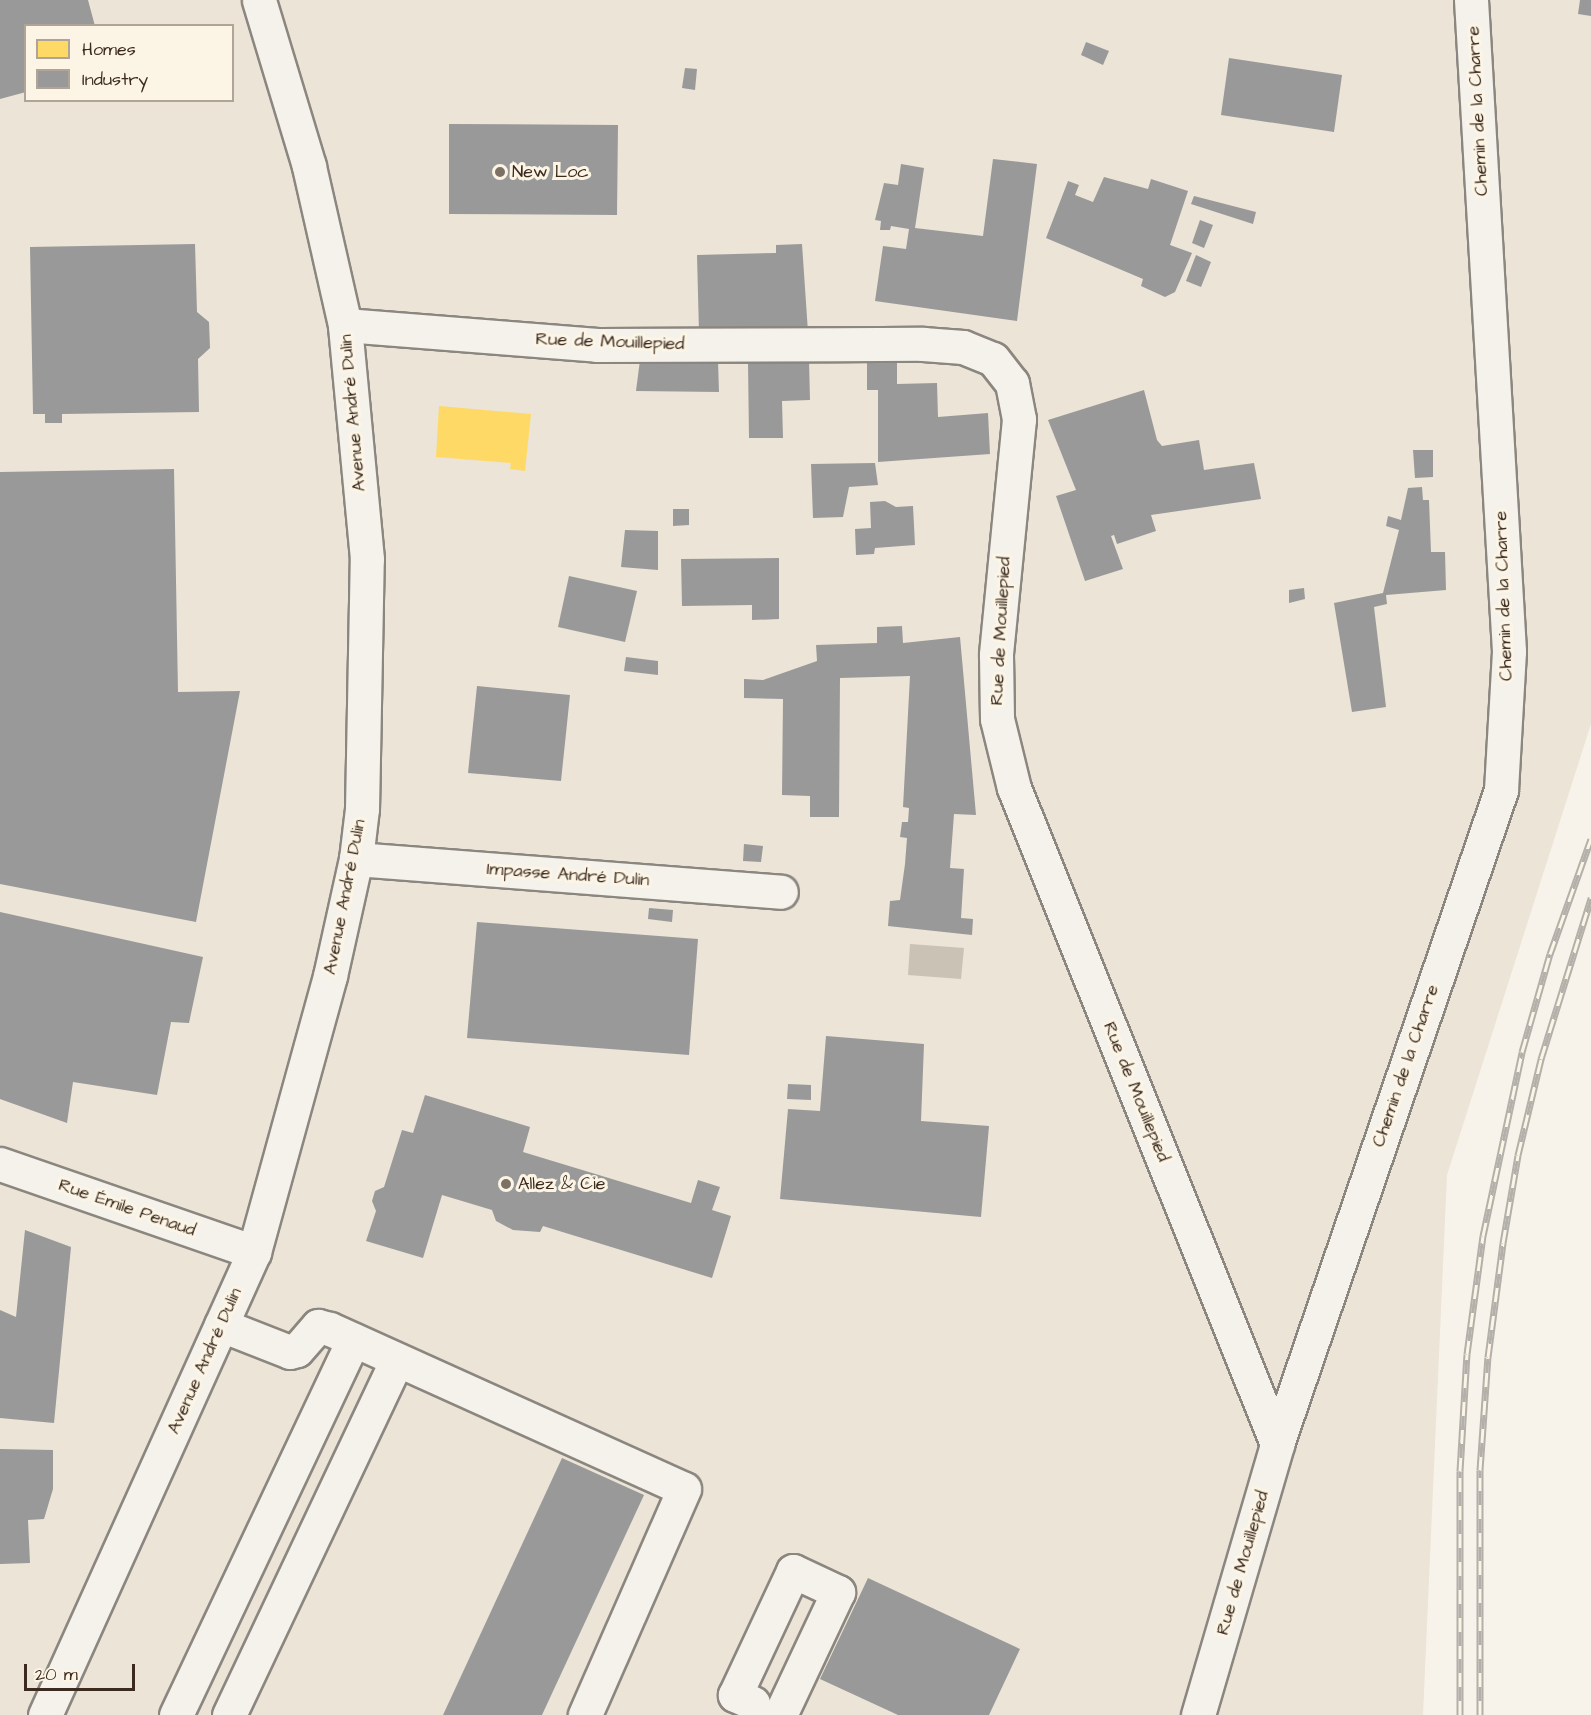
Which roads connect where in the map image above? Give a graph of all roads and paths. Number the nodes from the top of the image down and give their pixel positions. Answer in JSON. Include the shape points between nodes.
{"nodes":[{"id":1,"x":259,"y":0,"type":"edge"},
{"id":2,"x":1471,"y":0,"type":"edge"},
{"id":3,"x":345,"y":325,"type":"junction"},
{"id":4,"x":356,"y":859,"type":"junction"},
{"id":5,"x":781,"y":892,"type":"dead end"},
{"id":6,"x":0,"y":1164,"type":"edge"},
{"id":7,"x":254,"y":1252,"type":"junction"},
{"id":8,"x":221,"y":1325,"type":"junction"},
{"id":9,"x":353,"y":1340,"type":"junction"},
{"id":10,"x":397,"y":1360,"type":"junction"},
{"id":11,"x":1277,"y":1444,"type":"junction"},
{"id":12,"x":45,"y":1715,"type":"edge"},
{"id":13,"x":176,"y":1715,"type":"edge"},
{"id":14,"x":229,"y":1715,"type":"edge"},
{"id":15,"x":585,"y":1715,"type":"edge"},
{"id":16,"x":1198,"y":1715,"type":"edge"}],
"edges":[{"from":1,"to":3,"type":"street","name":"Avenue André Dulin","via":[[309,166]]},
{"from":2,"to":11,"type":"street","name":"Chemin de la Charre","via":[[1509,651],[1501,790]]},
{"from":3,"to":4,"type":"street","name":"Avenue André Dulin","via":[[367,559],[362,809]]},
{"from":3,"to":11,"type":"street","name":"Rue de Mouillepied","via":[[597,345],[923,344],[963,347],[993,359],[1012,383],[1019,419],[996,655],[997,718],[1014,788]]},
{"from":4,"to":5,"type":"street","name":"Impasse André Dulin"},
{"from":4,"to":7,"type":"street","name":"Avenue André Dulin","via":[[330,976]]},
{"from":6,"to":7,"type":"street","name":"Rue Émile Penaud"},
{"from":7,"to":8,"type":"street","name":"Avenue André Dulin"},
{"from":8,"to":9,"type":"street","via":[[290,1352],[297,1350],[318,1326]]},
{"from":8,"to":12,"type":"street","name":"Avenue André Dulin"},
{"from":9,"to":10,"type":"street"},
{"from":9,"to":13,"type":"street"},
{"from":10,"to":14,"type":"street"},
{"from":10,"to":15,"type":"street","via":[[684,1489]]},
{"from":11,"to":16,"type":"street","name":"Rue de Mouillepied"}]}
